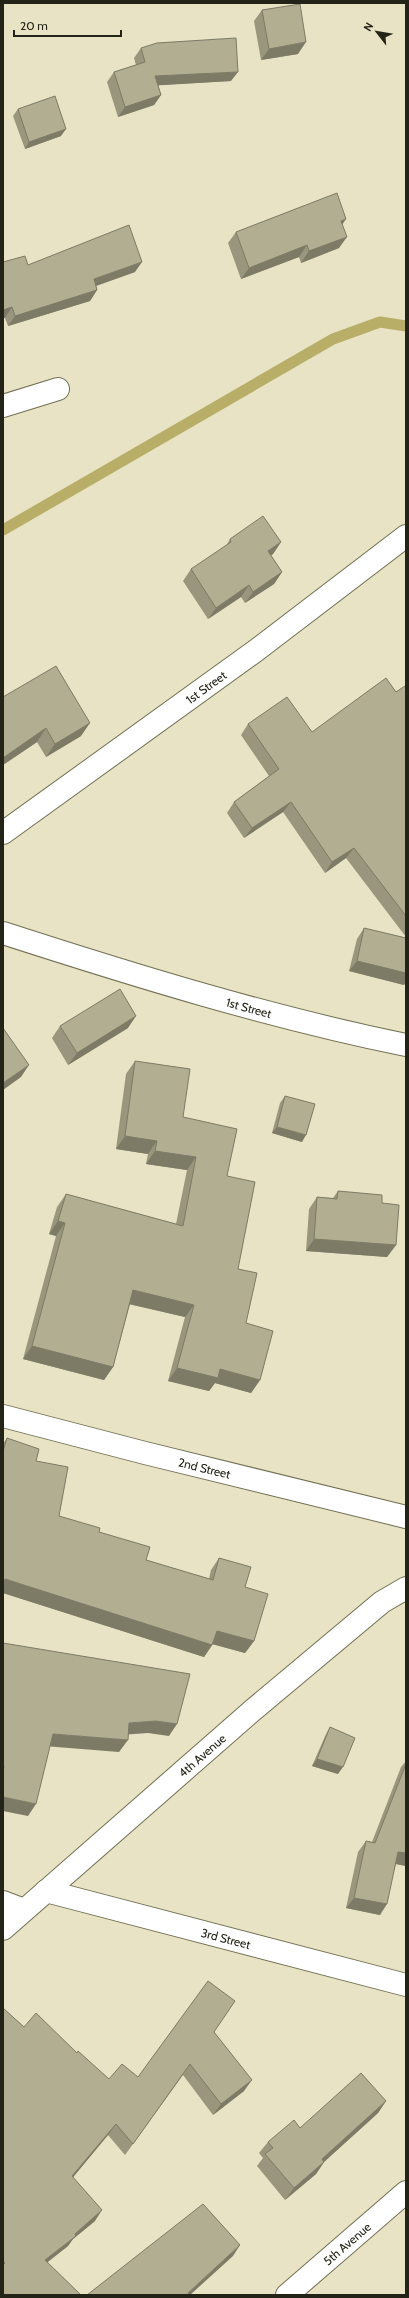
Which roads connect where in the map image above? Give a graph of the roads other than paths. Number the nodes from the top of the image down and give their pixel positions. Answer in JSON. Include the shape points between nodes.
{"nodes":[{"id":1,"x":58,"y":389,"type":"dead end"},
{"id":2,"x":3,"y":406,"type":"edge"},
{"id":3,"x":406,"y":536,"type":"edge"},
{"id":4,"x":3,"y":833,"type":"edge"},
{"id":5,"x":3,"y":933,"type":"edge"},
{"id":6,"x":406,"y":1045,"type":"edge"},
{"id":7,"x":3,"y":1416,"type":"edge"},
{"id":8,"x":406,"y":1517,"type":"edge"},
{"id":9,"x":406,"y":1588,"type":"edge"},
{"id":10,"x":46,"y":1891,"type":"junction"},
{"id":11,"x":3,"y":1902,"type":"edge"},
{"id":12,"x":24,"y":1910,"type":"junction"},
{"id":13,"x":3,"y":1929,"type":"edge"},
{"id":14,"x":406,"y":1985,"type":"edge"},
{"id":15,"x":406,"y":2192,"type":"edge"},
{"id":16,"x":287,"y":2295,"type":"edge"}],
"edges":[{"from":1,"to":2,"type":"street"},
{"from":3,"to":4,"type":"street","name":"1st Street","via":[[254,652]]},
{"from":5,"to":6,"type":"street","name":"1st Street","via":[[142,978],[349,1034]]},
{"from":7,"to":8,"type":"street","name":"2nd Street"},
{"from":9,"to":10,"type":"street","name":"4th Avenue","via":[[382,1602],[253,1710]]},
{"from":10,"to":12,"type":"street","name":"4th Avenue"},
{"from":10,"to":14,"type":"street","name":"3rd Street"},
{"from":11,"to":12,"type":"street"},
{"from":12,"to":13,"type":"street","name":"4th Avenue"},
{"from":15,"to":16,"type":"street","name":"5th Avenue"}]}
